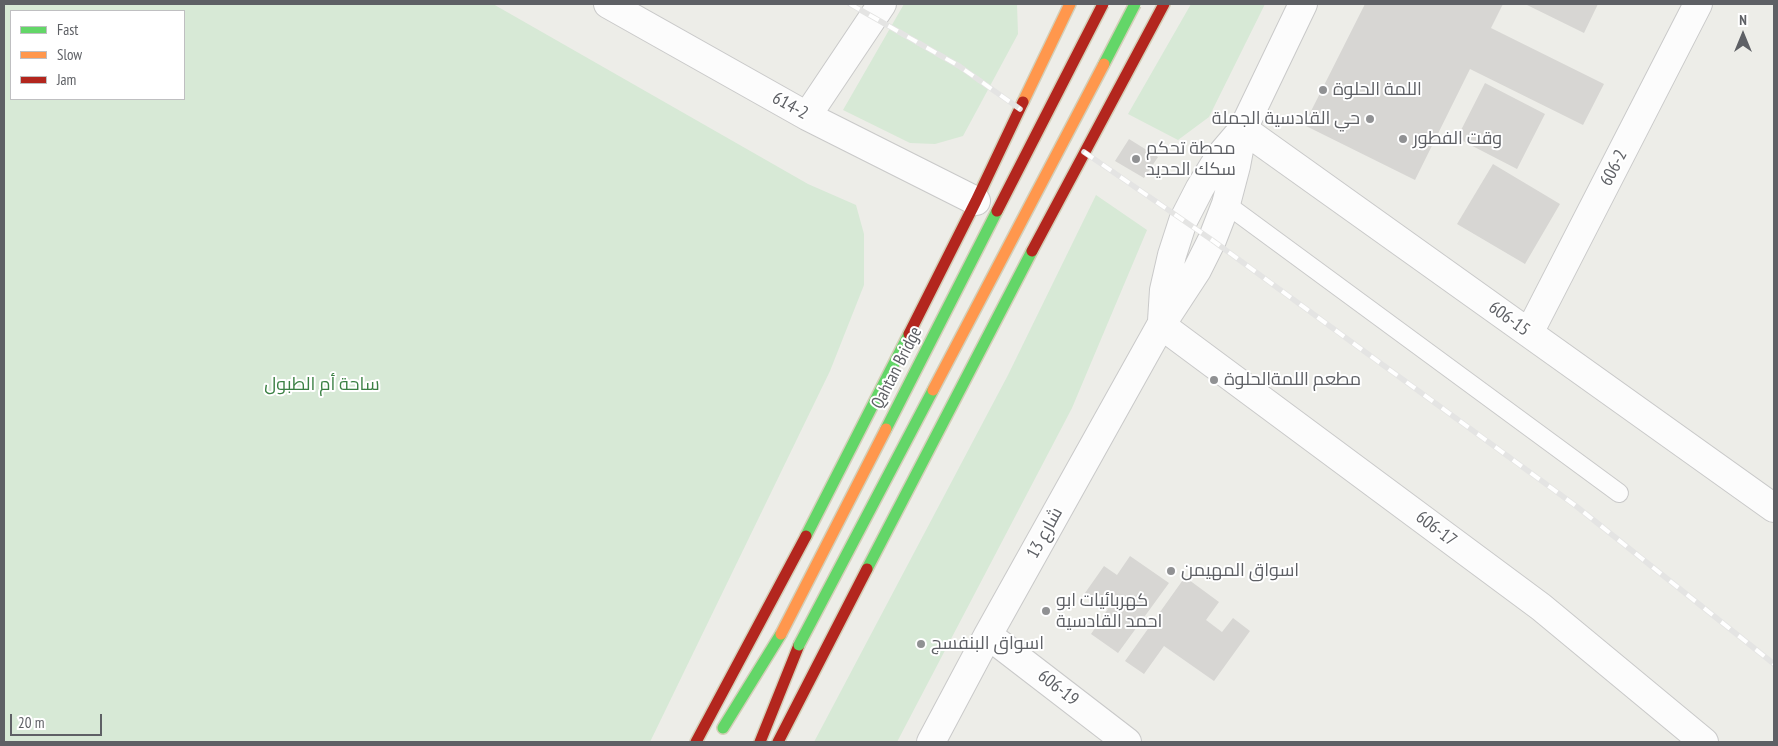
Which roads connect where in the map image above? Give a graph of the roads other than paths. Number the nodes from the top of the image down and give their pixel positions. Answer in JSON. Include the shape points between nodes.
{"nodes":[{"id":1,"x":608,"y":4,"type":"edge"},
{"id":2,"x":882,"y":4,"type":"edge"},
{"id":3,"x":1069,"y":4,"type":"edge"},
{"id":4,"x":1103,"y":4,"type":"edge"},
{"id":5,"x":1135,"y":4,"type":"edge"},
{"id":6,"x":1164,"y":4,"type":"edge"},
{"id":7,"x":1303,"y":4,"type":"edge"},
{"id":8,"x":1698,"y":4,"type":"edge"},
{"id":9,"x":807,"y":116,"type":"junction"},
{"id":10,"x":1243,"y":129,"type":"junction"},
{"id":11,"x":976,"y":201,"type":"junction"},
{"id":12,"x":1226,"y":204,"type":"junction"},
{"id":13,"x":1161,"y":325,"type":"junction"},
{"id":14,"x":1529,"y":333,"type":"junction"},
{"id":15,"x":1619,"y":493,"type":"dead end"},
{"id":16,"x":1774,"y":508,"type":"edge"},
{"id":17,"x":988,"y":634,"type":"junction"},
{"id":18,"x":719,"y":734,"type":"dead end"},
{"id":19,"x":696,"y":742,"type":"edge"},
{"id":20,"x":760,"y":742,"type":"edge"},
{"id":21,"x":778,"y":742,"type":"edge"},
{"id":22,"x":931,"y":742,"type":"edge"},
{"id":23,"x":1127,"y":742,"type":"edge"},
{"id":24,"x":1704,"y":742,"type":"edge"}],
"edges":[{"from":1,"to":9,"type":"street","name":"614-2"},
{"from":2,"to":9,"type":"street"},
{"from":3,"to":11,"type":"main road"},
{"from":4,"to":18,"type":"main road","name":"Qahtan Bridge","bridge":true,"via":[[782,634]]},
{"from":5,"to":20,"type":"main road","bridge":true,"via":[[799,645]]},
{"from":6,"to":21,"type":"main road"},
{"from":7,"to":10,"type":"street"},
{"from":8,"to":14,"type":"street","name":"606-2"},
{"from":9,"to":11,"type":"street","name":"614-2"},
{"from":10,"to":12,"type":"street","name":"شارع 13"},
{"from":10,"to":13,"type":"street","via":[[1219,157],[1183,221],[1164,290]]},
{"from":10,"to":14,"type":"street","name":"606-15"},
{"from":11,"to":19,"type":"main road","via":[[832,487]]},
{"from":12,"to":13,"type":"street","name":"شارع 13","via":[[1197,270]]},
{"from":12,"to":15,"type":"lane"},
{"from":13,"to":17,"type":"street","name":"شارع 13"},
{"from":13,"to":24,"type":"street","name":"606-17","via":[[1541,608]]},
{"from":14,"to":16,"type":"street","name":"606-15"},
{"from":17,"to":22,"type":"street","name":"شارع 13"},
{"from":17,"to":23,"type":"street","name":"606-19"}]}
